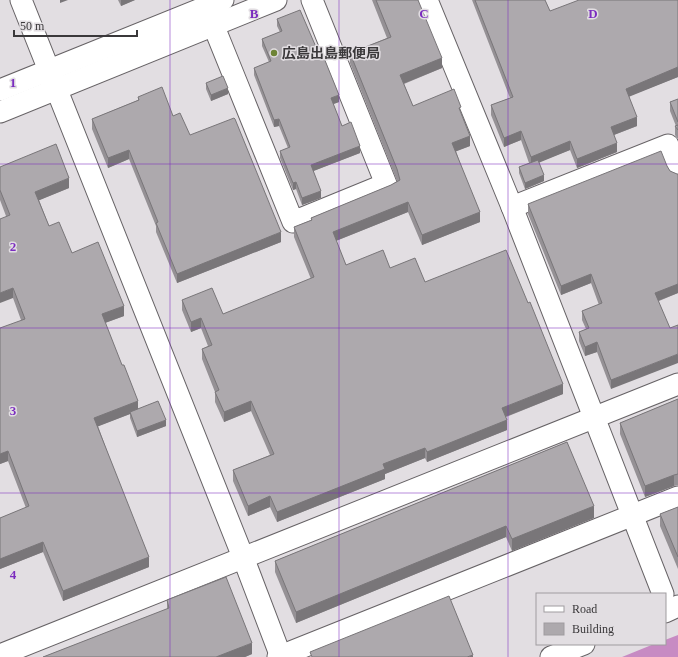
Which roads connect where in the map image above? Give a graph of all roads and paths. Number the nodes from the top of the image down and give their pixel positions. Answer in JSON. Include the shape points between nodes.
{"nodes":[{"id":1,"x":21,"y":0,"type":"edge"},
{"id":2,"x":276,"y":0,"type":"edge"},
{"id":3,"x":312,"y":0,"type":"edge"},
{"id":4,"x":427,"y":0,"type":"edge"},
{"id":5,"x":218,"y":9,"type":"edge"},
{"id":6,"x":53,"y":80,"type":"junction"},
{"id":7,"x":0,"y":90,"type":"edge"},
{"id":8,"x":0,"y":112,"type":"edge"},
{"id":9,"x":678,"y":171,"type":"edge"},
{"id":10,"x":512,"y":207,"type":"junction"},
{"id":11,"x":678,"y":384,"type":"edge"},
{"id":12,"x":595,"y":418,"type":"junction"},
{"id":13,"x":678,"y":496,"type":"edge"},
{"id":14,"x":633,"y":514,"type":"junction"},
{"id":15,"x":243,"y":558,"type":"junction"},
{"id":16,"x":664,"y":593,"type":"edge"},
{"id":17,"x":581,"y":645,"type":"edge"},
{"id":18,"x":0,"y":655,"type":"edge"},
{"id":19,"x":280,"y":657,"type":"edge"},
{"id":20,"x":551,"y":657,"type":"edge"}],
"edges":[{"from":1,"to":6,"type":"street"},
{"from":2,"to":5,"type":"street"},
{"from":3,"to":5,"type":"street","via":[[386,184],[294,222]]},
{"from":4,"to":10,"type":"street"},
{"from":5,"to":6,"type":"street"},
{"from":6,"to":7,"type":"street"},
{"from":6,"to":8,"type":"street"},
{"from":6,"to":15,"type":"street"},
{"from":9,"to":10,"type":"street","via":[[668,145]]},
{"from":10,"to":12,"type":"street"},
{"from":11,"to":12,"type":"street"},
{"from":12,"to":14,"type":"street"},
{"from":12,"to":15,"type":"street"},
{"from":13,"to":14,"type":"street"},
{"from":14,"to":16,"type":"street"},
{"from":14,"to":19,"type":"street"},
{"from":15,"to":18,"type":"street"},
{"from":15,"to":19,"type":"street"},
{"from":17,"to":20,"type":"street"}]}
